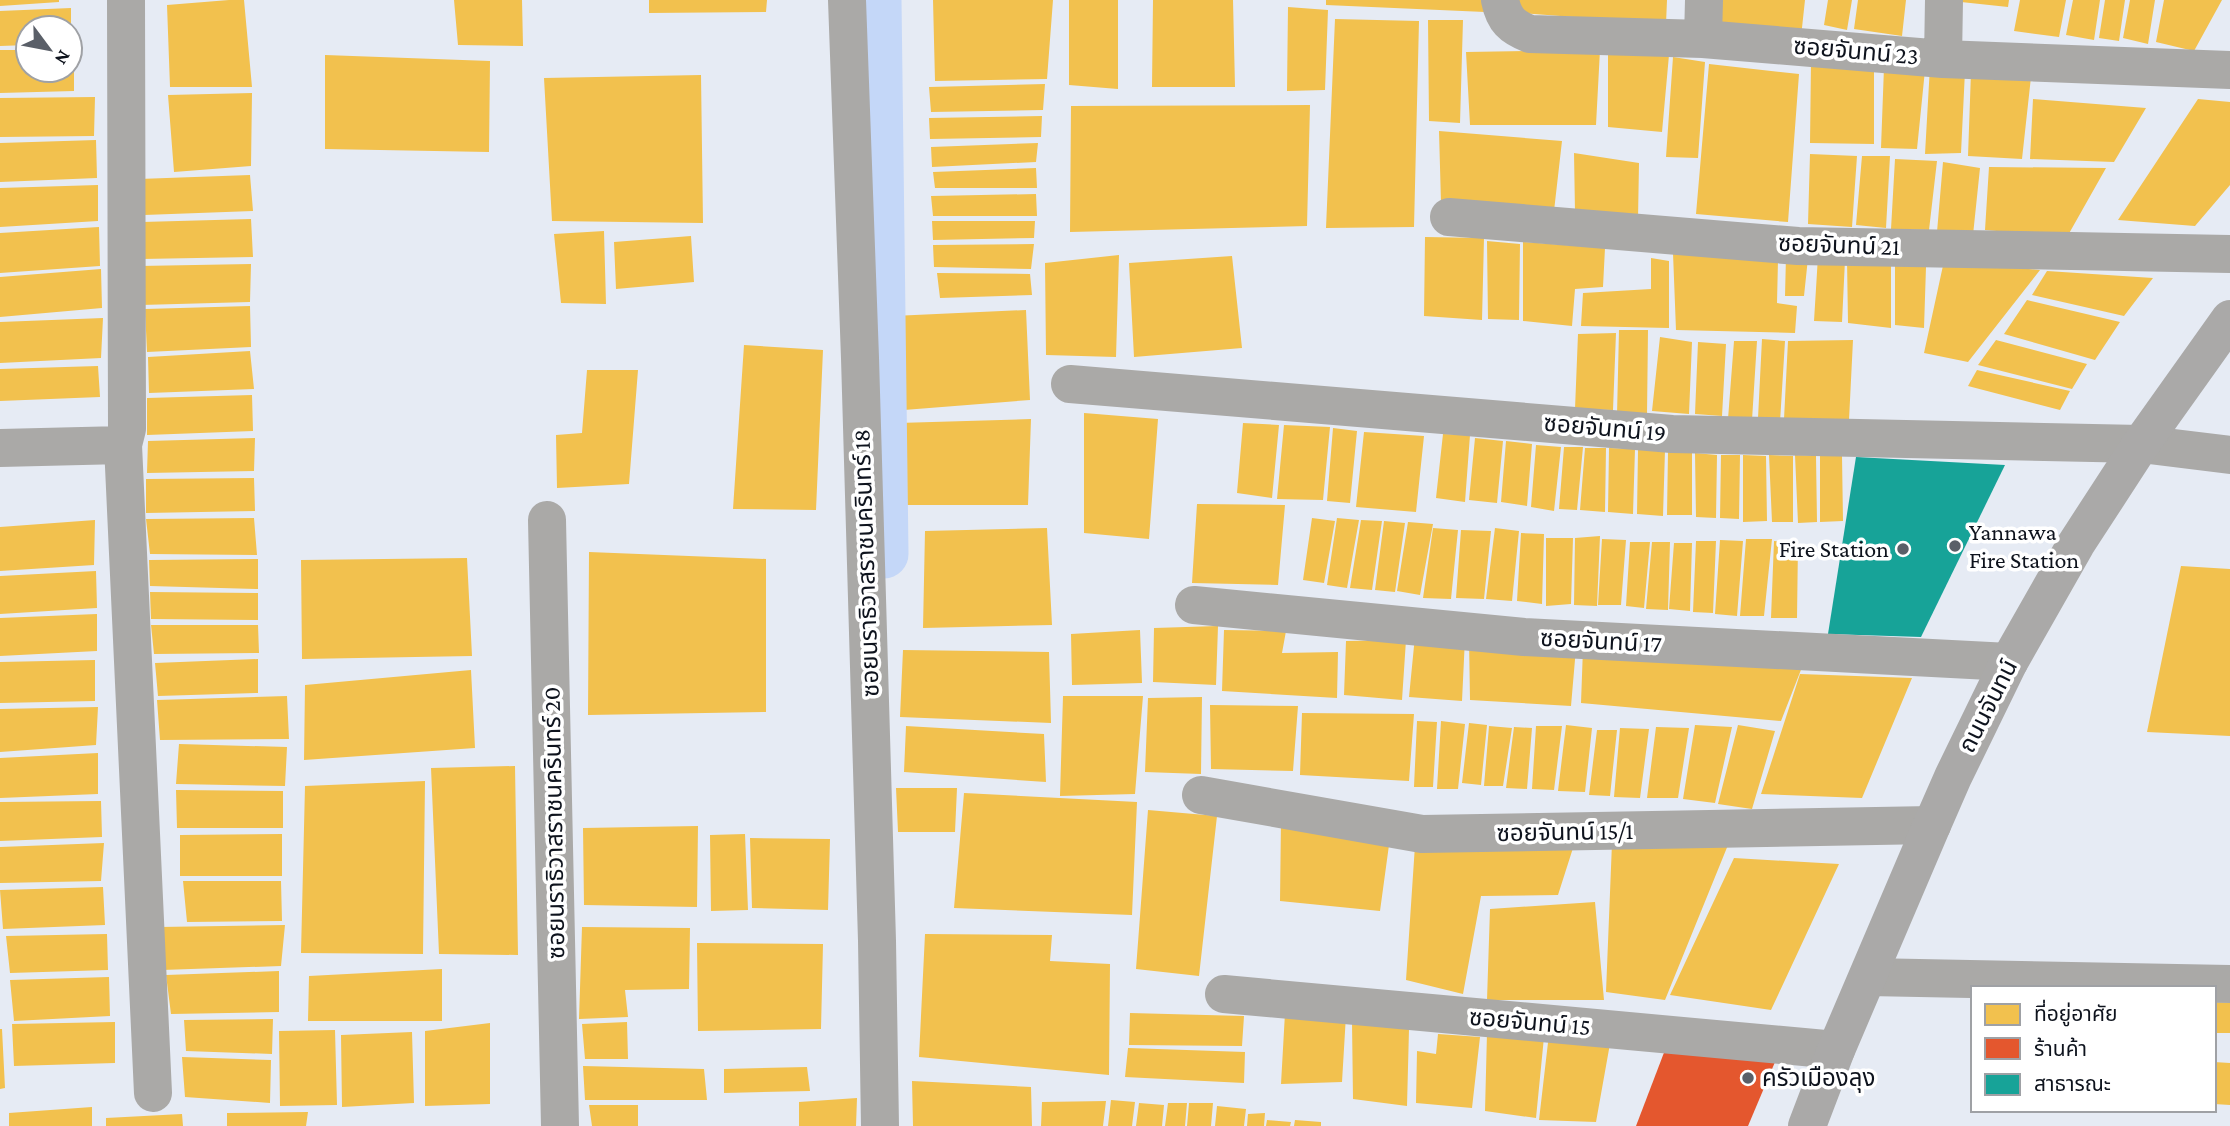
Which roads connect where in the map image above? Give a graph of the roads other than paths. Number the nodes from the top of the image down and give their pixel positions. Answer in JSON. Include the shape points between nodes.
{"nodes":[{"id":1,"x":126,"y":0,"type":"edge"},
{"id":2,"x":847,"y":0,"type":"edge"},
{"id":3,"x":1500,"y":0,"type":"edge"},
{"id":4,"x":1704,"y":0,"type":"edge"},
{"id":5,"x":1944,"y":0,"type":"edge"},
{"id":6,"x":1703,"y":39,"type":"junction"},
{"id":7,"x":1943,"y":58,"type":"junction"},
{"id":8,"x":2230,"y":70,"type":"edge"},
{"id":9,"x":1450,"y":217,"type":"dead end"},
{"id":10,"x":2230,"y":254,"type":"edge"},
{"id":11,"x":2230,"y":319,"type":"edge"},
{"id":12,"x":1070,"y":384,"type":"dead end"},
{"id":13,"x":2141,"y":444,"type":"junction"},
{"id":14,"x":123,"y":445,"type":"junction"},
{"id":15,"x":0,"y":448,"type":"edge"},
{"id":16,"x":2230,"y":455,"type":"edge"},
{"id":17,"x":547,"y":520,"type":"dead end"},
{"id":18,"x":1194,"y":605,"type":"dead end"},
{"id":19,"x":2009,"y":662,"type":"junction"},
{"id":20,"x":1201,"y":795,"type":"dead end"},
{"id":21,"x":1932,"y":825,"type":"junction"},
{"id":22,"x":1868,"y":977,"type":"junction"},
{"id":23,"x":2230,"y":984,"type":"edge"},
{"id":24,"x":1224,"y":994,"type":"dead end"},
{"id":25,"x":1836,"y":1050,"type":"junction"},
{"id":26,"x":153,"y":1093,"type":"dead end"},
{"id":27,"x":560,"y":1126,"type":"edge"},
{"id":28,"x":880,"y":1126,"type":"edge"},
{"id":29,"x":1807,"y":1126,"type":"edge"}],
"edges":[{"from":1,"to":14,"type":"street","via":[[127,429]]},
{"from":2,"to":28,"type":"street","name":"ซอยนราธิวาสราชนครินทร์ 18"},
{"from":3,"to":6,"type":"street","name":"ซอยจันทน์ 23","via":[[1506,18],[1530,34]]},
{"from":4,"to":6,"type":"street"},
{"from":5,"to":7,"type":"street"},
{"from":6,"to":7,"type":"street","name":"ซอยจันทน์ 23"},
{"from":7,"to":8,"type":"street","name":"ซอยจันทน์ 23"},
{"from":9,"to":10,"type":"street","name":"ซอยจันทน์ 21","via":[[1798,246]]},
{"from":11,"to":13,"type":"main road","name":"ถนนจันทน์"},
{"from":12,"to":13,"type":"street","name":"ซอยจันทน์ 19","via":[[1672,434]]},
{"from":13,"to":16,"type":"street","name":"ซอยจันทน์ 19"},
{"from":13,"to":19,"type":"main road","name":"ถนนจันทน์","via":[[2076,544]]},
{"from":14,"to":15,"type":"street"},
{"from":14,"to":26,"type":"street"},
{"from":17,"to":27,"type":"street","name":"ซอยนราธิวาสราชนครินทร์ 20"},
{"from":18,"to":19,"type":"street","name":"ซอยจันทน์ 17","via":[[1524,636]]},
{"from":19,"to":21,"type":"main road","name":"ถนนจันทน์"},
{"from":20,"to":21,"type":"street","name":"ซอยจันทน์ 15/1","via":[[1422,834]]},
{"from":21,"to":22,"type":"main road","name":"ถนนจันทน์"},
{"from":22,"to":23,"type":"street"},
{"from":22,"to":25,"type":"main road","name":"ถนนจันทน์"},
{"from":24,"to":25,"type":"street","name":"ซอยจันทน์ 15"},
{"from":25,"to":29,"type":"main road","name":"ถนนจันทน์"}]}
